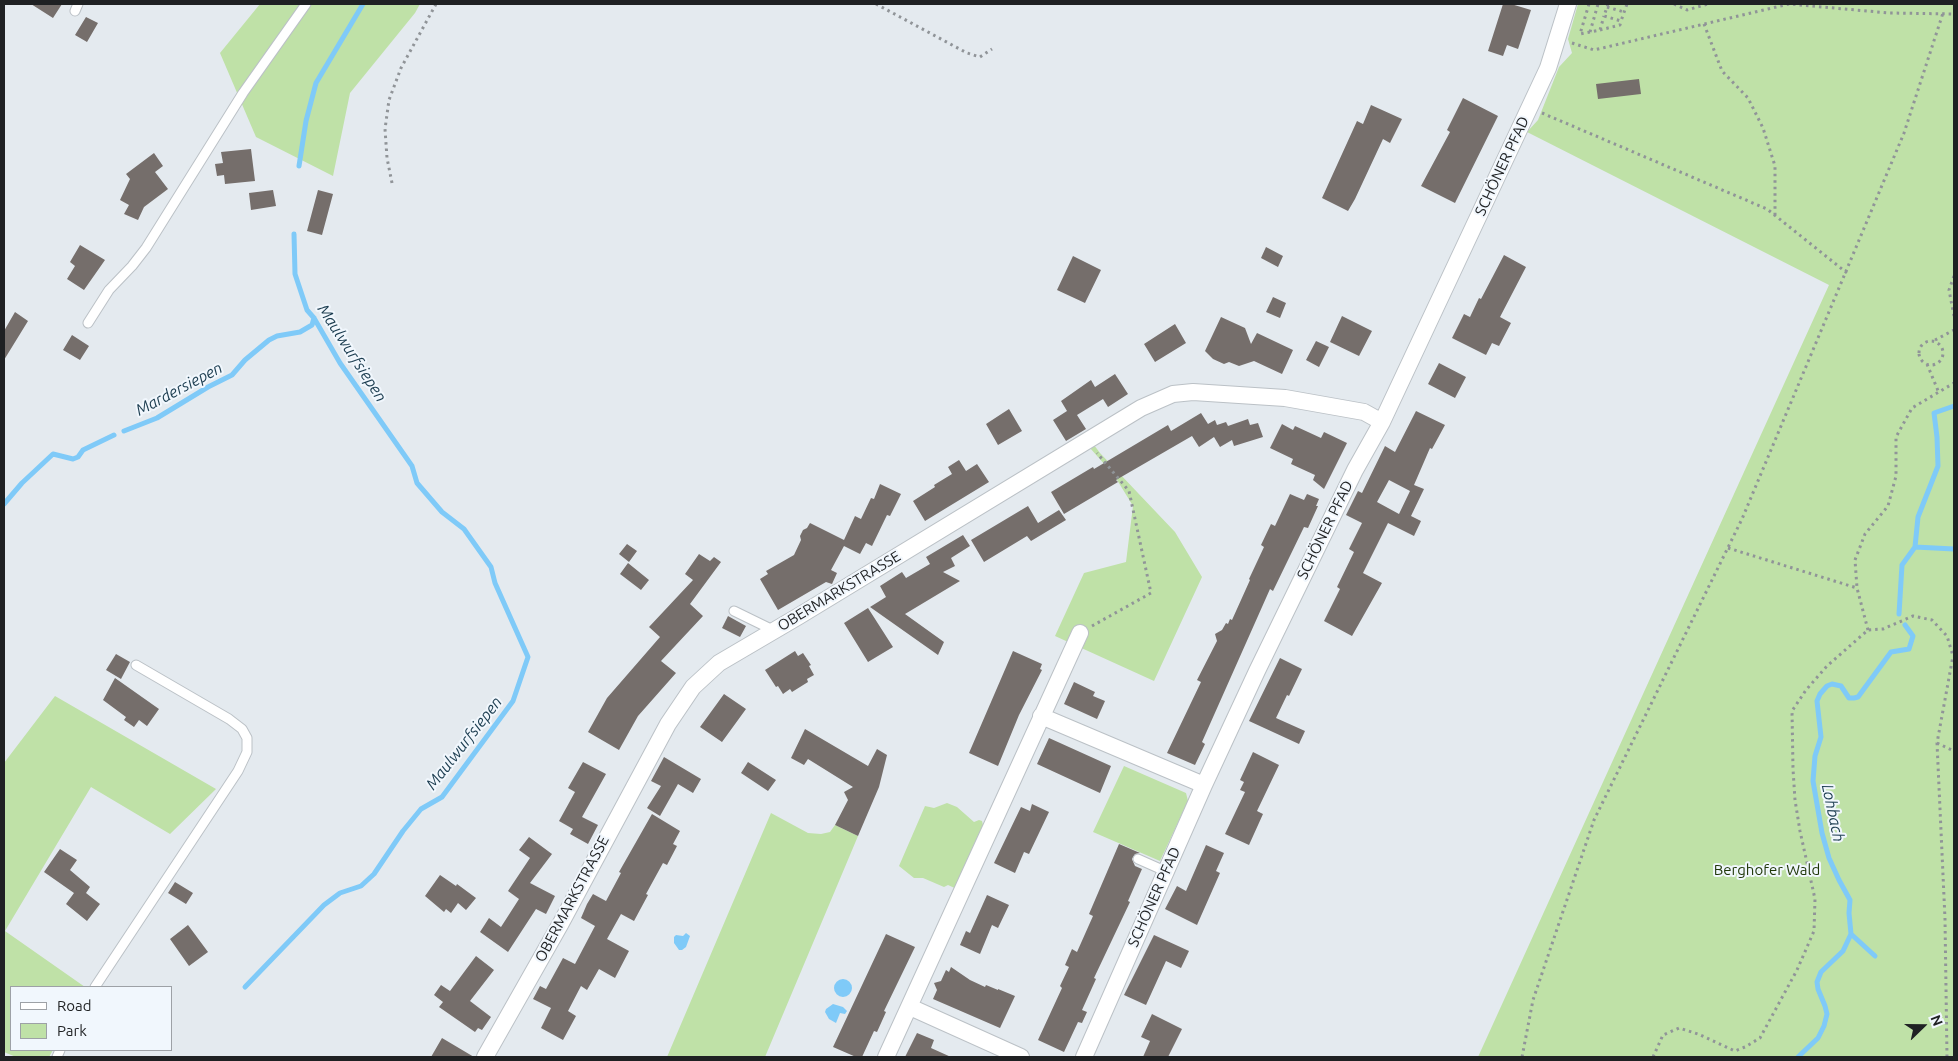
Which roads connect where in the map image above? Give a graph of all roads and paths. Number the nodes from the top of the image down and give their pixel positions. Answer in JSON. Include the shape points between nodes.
{"nodes":[{"id":1,"x":306,"y":4,"type":"edge"},
{"id":2,"x":436,"y":4,"type":"edge"},
{"id":3,"x":876,"y":4,"type":"edge"},
{"id":4,"x":1568,"y":4,"type":"edge"},
{"id":5,"x":1589,"y":4,"type":"edge"},
{"id":6,"x":1598,"y":4,"type":"edge"},
{"id":7,"x":1627,"y":4,"type":"edge"},
{"id":8,"x":1674,"y":4,"type":"edge"},
{"id":9,"x":1708,"y":4,"type":"edge"},
{"id":10,"x":1607,"y":5,"type":"edge"},
{"id":11,"x":1624,"y":12,"type":"junction"},
{"id":12,"x":1943,"y":13,"type":"junction"},
{"id":13,"x":1954,"y":14,"type":"edge"},
{"id":14,"x":1604,"y":16,"type":"junction"},
{"id":15,"x":1621,"y":21,"type":"junction"},
{"id":16,"x":1704,"y":24,"type":"junction"},
{"id":17,"x":1600,"y":30,"type":"junction"},
{"id":18,"x":1590,"y":32,"type":"junction"},
{"id":19,"x":1557,"y":38,"type":"junction"},
{"id":20,"x":992,"y":50,"type":"dead end"},
{"id":21,"x":1529,"y":107,"type":"junction"},
{"id":22,"x":392,"y":183,"type":"dead end"},
{"id":23,"x":1775,"y":216,"type":"junction"},
{"id":24,"x":1846,"y":273,"type":"junction"},
{"id":25,"x":1954,"y":276,"type":"edge"},
{"id":26,"x":1954,"y":316,"type":"edge"},
{"id":27,"x":88,"y":323,"type":"dead end"},
{"id":28,"x":1954,"y":330,"type":"edge"},
{"id":29,"x":1934,"y":340,"type":"junction"},
{"id":30,"x":1927,"y":364,"type":"junction"},
{"id":31,"x":1954,"y":383,"type":"edge"},
{"id":32,"x":1939,"y":393,"type":"junction"},
{"id":33,"x":1382,"y":422,"type":"junction"},
{"id":34,"x":1088,"y":440,"type":"junction"},
{"id":35,"x":1728,"y":548,"type":"junction"},
{"id":36,"x":1857,"y":588,"type":"junction"},
{"id":37,"x":734,"y":611,"type":"dead end"},
{"id":38,"x":1868,"y":630,"type":"junction"},
{"id":39,"x":775,"y":631,"type":"junction"},
{"id":40,"x":1080,"y":634,"type":"joint"},
{"id":41,"x":1954,"y":655,"type":"edge"},
{"id":42,"x":136,"y":665,"type":"dead end"},
{"id":43,"x":1041,"y":716,"type":"junction"},
{"id":44,"x":1937,"y":743,"type":"junction"},
{"id":45,"x":1954,"y":751,"type":"edge"},
{"id":46,"x":1204,"y":785,"type":"junction"},
{"id":47,"x":1138,"y":859,"type":"dead end"},
{"id":48,"x":1166,"y":871,"type":"junction"},
{"id":49,"x":96,"y":986,"type":"edge"},
{"id":50,"x":910,"y":1008,"type":"junction"},
{"id":51,"x":484,"y":1057,"type":"edge"},
{"id":52,"x":886,"y":1057,"type":"edge"},
{"id":53,"x":1021,"y":1057,"type":"edge"},
{"id":54,"x":1084,"y":1057,"type":"edge"},
{"id":55,"x":1522,"y":1057,"type":"edge"},
{"id":56,"x":1653,"y":1057,"type":"edge"},
{"id":57,"x":1947,"y":1057,"type":"edge"}],
"edges":[{"from":1,"to":27,"type":"lane","via":[[243,93],[146,248],[109,290]]},
{"from":2,"to":22,"type":"path","via":[[401,68],[389,100],[385,129]]},
{"from":3,"to":20,"type":"path","via":[[967,52],[980,57]]},
{"from":4,"to":19,"type":"street","name":"SCHÖNER PFAD"},
{"from":5,"to":18,"type":"path","via":[[1580,34]]},
{"from":6,"to":18,"type":"path"},
{"from":7,"to":11,"type":"path"},
{"from":8,"to":9,"type":"path","via":[[1686,10]]},
{"from":10,"to":11,"type":"path"},
{"from":10,"to":14,"type":"path"},
{"from":11,"to":15,"type":"path"},
{"from":12,"to":13,"type":"path"},
{"from":12,"to":16,"type":"path","via":[[1889,13],[1789,4]]},
{"from":12,"to":24,"type":"path","via":[[1904,133]]},
{"from":14,"to":15,"type":"path"},
{"from":14,"to":17,"type":"path"},
{"from":15,"to":17,"type":"path","via":[[1620,25]]},
{"from":16,"to":19,"type":"path","via":[[1594,50]]},
{"from":16,"to":23,"type":"path","via":[[1722,71],[1748,98],[1763,128],[1775,166]]},
{"from":17,"to":18,"type":"path"},
{"from":19,"to":21,"type":"street","name":"SCHÖNER PFAD","via":[[1548,68]]},
{"from":21,"to":23,"type":"path","via":[[1767,209]]},
{"from":21,"to":33,"type":"street","name":"SCHÖNER PFAD"},
{"from":23,"to":24,"type":"path"},
{"from":24,"to":35,"type":"path"},
{"from":25,"to":26,"type":"path","via":[[1949,290]]},
{"from":28,"to":29,"type":"path"},
{"from":29,"to":30,"type":"path","via":[[1926,341],[1920,347],[1921,359]]},
{"from":29,"to":30,"type":"path","via":[[1941,344],[1944,355],[1939,362]]},
{"from":30,"to":32,"type":"path"},
{"from":31,"to":32,"type":"path"},
{"from":32,"to":36,"type":"path","via":[[1912,408],[1896,437],[1896,476],[1888,506],[1865,534],[1855,560]]},
{"from":33,"to":34,"type":"street","name":"OBERMARKSTRASSE","via":[[1364,412],[1285,398],[1193,392],[1173,394],[1141,408]]},
{"from":33,"to":46,"type":"street","name":"SCHÖNER PFAD","via":[[1346,487]]},
{"from":34,"to":39,"type":"street","name":"OBERMARKSTRASSE"},
{"from":34,"to":40,"type":"path","via":[[1129,492],[1151,593]]},
{"from":35,"to":36,"type":"path"},
{"from":35,"to":55,"type":"path","via":[[1594,820],[1533,1000]]},
{"from":36,"to":38,"type":"path"},
{"from":37,"to":39,"type":"lane"},
{"from":38,"to":41,"type":"path","via":[[1883,629],[1914,616],[1932,620],[1947,636]]},
{"from":38,"to":56,"type":"path","via":[[1827,666],[1792,711],[1794,800],[1815,899],[1814,931],[1797,970],[1760,1038],[1735,1051],[1679,1028],[1663,1035]]},
{"from":39,"to":51,"type":"street","name":"OBERMARKSTRASSE","via":[[719,663],[693,687],[681,704]]},
{"from":40,"to":43,"type":"street"},
{"from":41,"to":44,"type":"path"},
{"from":42,"to":49,"type":"lane","via":[[242,728],[247,738],[247,752],[238,771]]},
{"from":43,"to":46,"type":"street"},
{"from":43,"to":50,"type":"street"},
{"from":44,"to":45,"type":"path"},
{"from":44,"to":57,"type":"path"},
{"from":46,"to":48,"type":"street","name":"SCHÖNER PFAD"},
{"from":47,"to":48,"type":"lane"},
{"from":48,"to":54,"type":"street","name":"SCHÖNER PFAD"},
{"from":50,"to":52,"type":"street"},
{"from":50,"to":53,"type":"street"}]}
